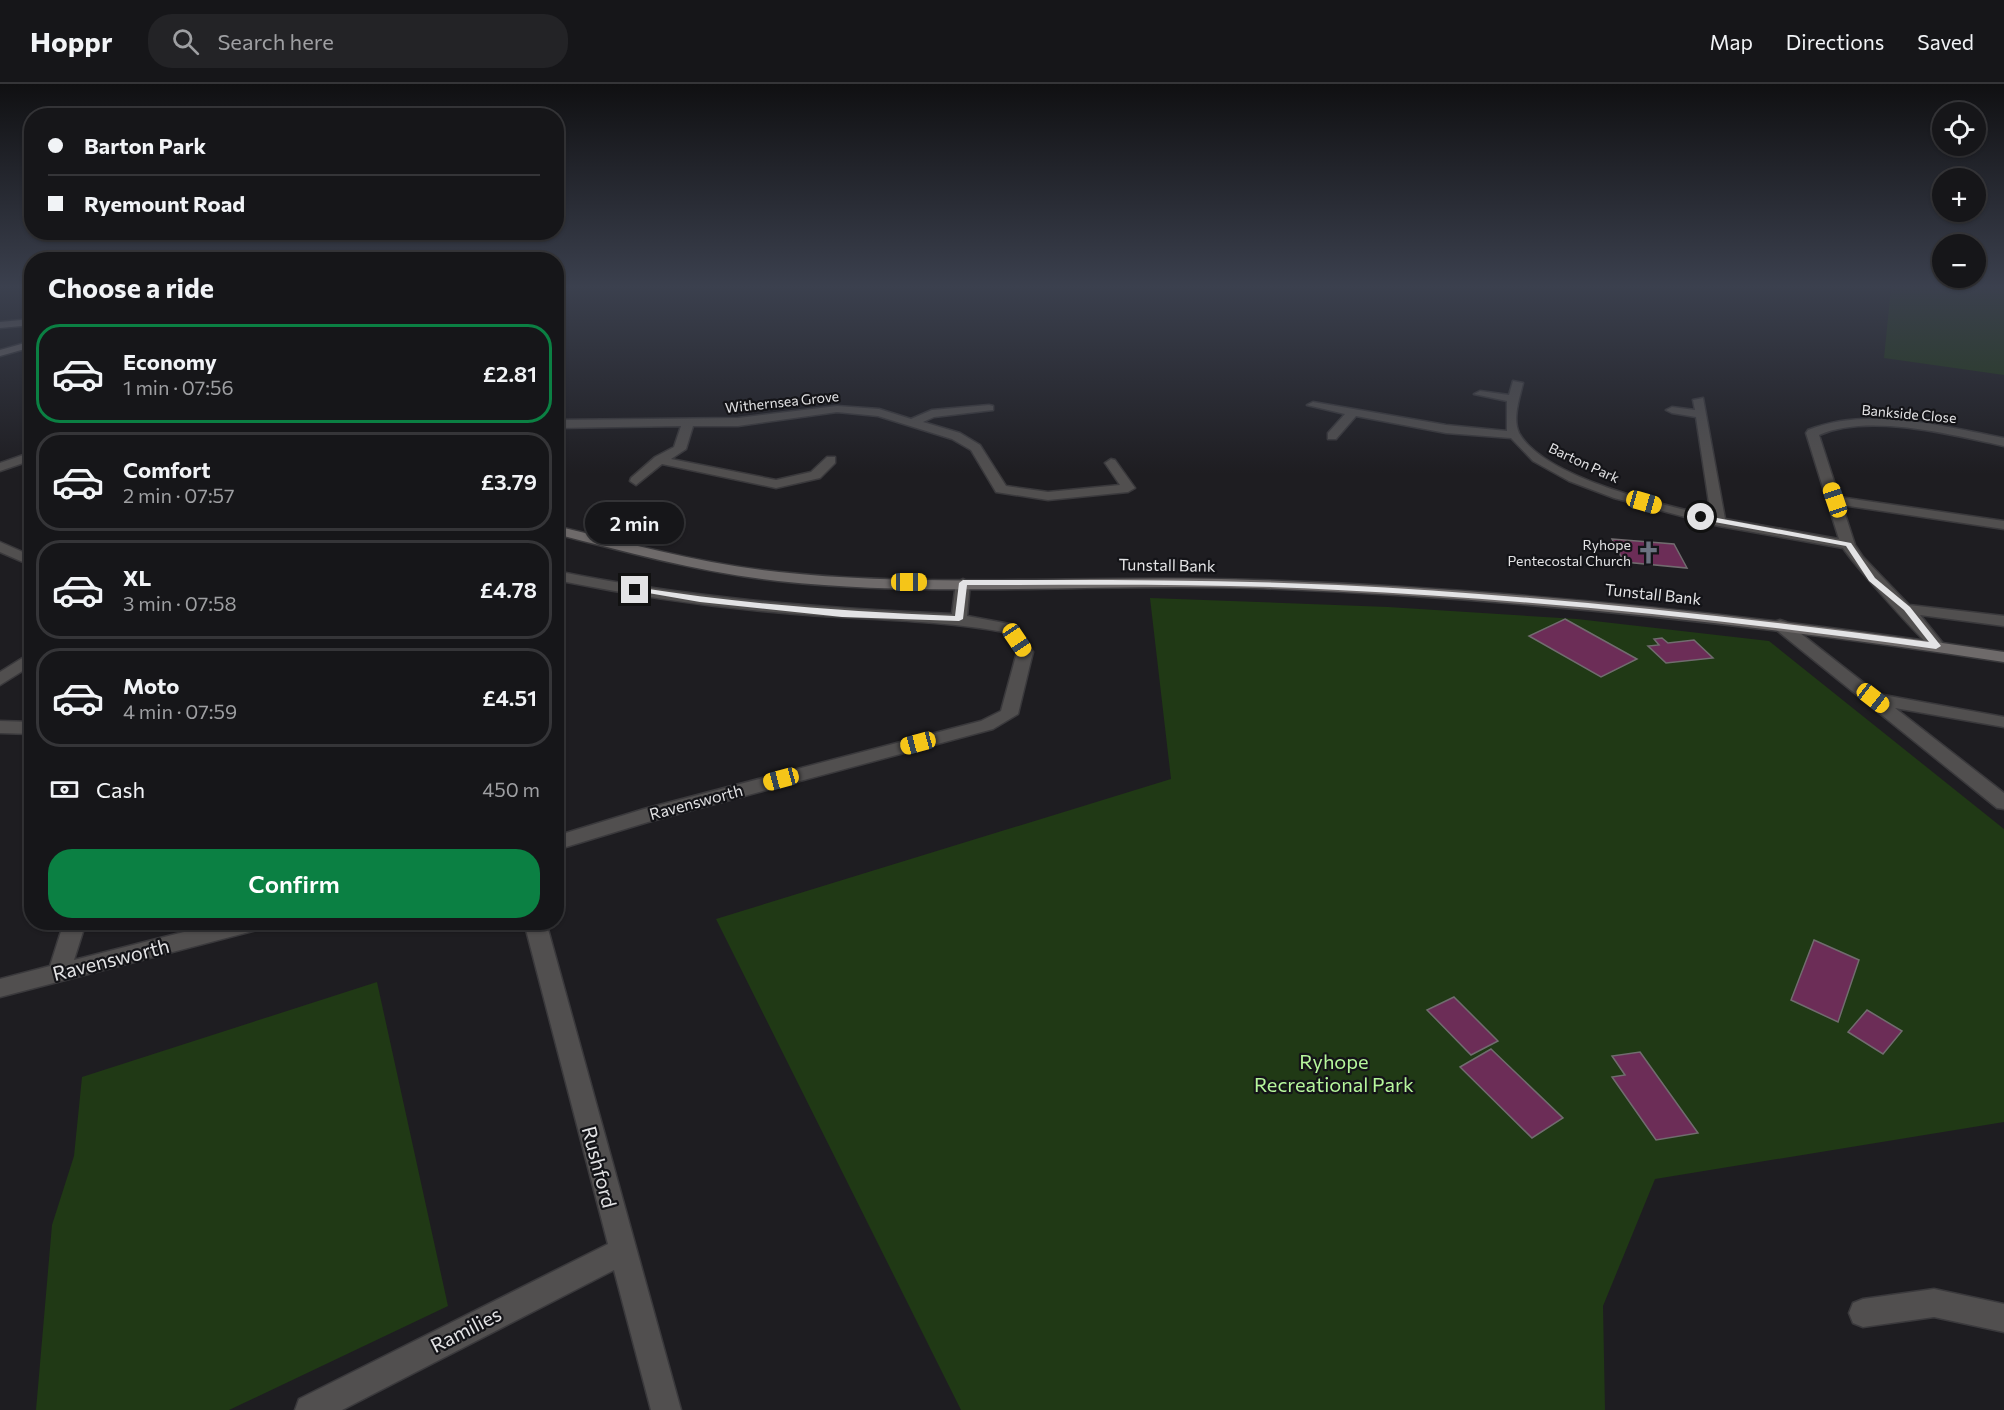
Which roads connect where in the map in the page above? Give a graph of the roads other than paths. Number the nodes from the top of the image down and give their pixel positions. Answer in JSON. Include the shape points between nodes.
{"nodes":[{"id":1,"x":1,"y":353,"type":"edge"},
{"id":2,"x":24,"y":354,"type":"edge"},
{"id":3,"x":1517,"y":383,"type":"dead end"},
{"id":4,"x":1480,"y":393,"type":"dead end"},
{"id":5,"x":1514,"y":399,"type":"junction"},
{"id":6,"x":1699,"y":400,"type":"dead end"},
{"id":7,"x":1313,"y":405,"type":"dead end"},
{"id":8,"x":989,"y":408,"type":"dead end"},
{"id":9,"x":1672,"y":410,"type":"dead end"},
{"id":10,"x":1352,"y":413,"type":"junction"},
{"id":11,"x":1701,"y":414,"type":"junction"},
{"id":12,"x":914,"y":422,"type":"junction"},
{"id":13,"x":564,"y":424,"type":"edge"},
{"id":14,"x":688,"y":424,"type":"junction"},
{"id":15,"x":1513,"y":435,"type":"junction"},
{"id":16,"x":1332,"y":436,"type":"dead end"},
{"id":17,"x":2004,"y":442,"type":"edge"},
{"id":18,"x":24,"y":459,"type":"edge"},
{"id":19,"x":659,"y":460,"type":"junction"},
{"id":20,"x":831,"y":460,"type":"dead end"},
{"id":21,"x":1111,"y":463,"type":"dead end"},
{"id":22,"x":0,"y":467,"type":"edge"},
{"id":23,"x":636,"y":481,"type":"dead end"},
{"id":24,"x":1835,"y":500,"type":"junction"},
{"id":25,"x":1719,"y":522,"type":"junction"},
{"id":26,"x":2004,"y":525,"type":"edge"},
{"id":27,"x":564,"y":532,"type":"edge"},
{"id":28,"x":1848,"y":545,"type":"junction"},
{"id":29,"x":0,"y":546,"type":"edge"},
{"id":30,"x":24,"y":558,"type":"edge"},
{"id":31,"x":564,"y":576,"type":"edge"},
{"id":32,"x":963,"y":583,"type":"junction"},
{"id":33,"x":1907,"y":609,"type":"junction"},
{"id":34,"x":959,"y":619,"type":"junction"},
{"id":35,"x":2004,"y":621,"type":"edge"},
{"id":36,"x":1780,"y":625,"type":"junction"},
{"id":37,"x":1936,"y":646,"type":"junction"},
{"id":38,"x":2004,"y":657,"type":"edge"},
{"id":39,"x":24,"y":663,"type":"edge"},
{"id":40,"x":0,"y":680,"type":"edge"},
{"id":41,"x":1873,"y":698,"type":"junction"},
{"id":42,"x":2004,"y":722,"type":"edge"},
{"id":43,"x":0,"y":728,"type":"edge"},
{"id":44,"x":24,"y":728,"type":"edge"},
{"id":45,"x":1982,"y":785,"type":"junction"},
{"id":46,"x":2004,"y":789,"type":"edge"},
{"id":47,"x":2004,"y":803,"type":"edge"},
{"id":48,"x":564,"y":841,"type":"edge"},
{"id":49,"x":72,"y":930,"type":"edge"},
{"id":50,"x":226,"y":930,"type":"edge"},
{"id":51,"x":537,"y":930,"type":"edge"},
{"id":52,"x":59,"y":973,"type":"junction"},
{"id":53,"x":0,"y":988,"type":"edge"},
{"id":54,"x":622,"y":1251,"type":"junction"},
{"id":55,"x":1863,"y":1313,"type":"dead end"},
{"id":56,"x":2004,"y":1318,"type":"edge"},
{"id":57,"x":310,"y":1410,"type":"edge"},
{"id":58,"x":666,"y":1410,"type":"edge"}],
"edges":[{"from":1,"to":2,"type":"main road"},
{"from":3,"to":5,"type":"street"},
{"from":4,"to":5,"type":"street"},
{"from":5,"to":15,"type":"street"},
{"from":6,"to":11,"type":"street"},
{"from":7,"to":10,"type":"street"},
{"from":8,"to":12,"type":"street","via":[[932,414]]},
{"from":9,"to":11,"type":"street"},
{"from":10,"to":15,"type":"street","via":[[1446,429]]},
{"from":10,"to":16,"type":"street"},
{"from":11,"to":25,"type":"street"},
{"from":12,"to":14,"type":"street","name":"Withernsea Grove","via":[[879,413],[837,409],[738,422]]},
{"from":12,"to":21,"type":"street","name":"Withernsea Grove","via":[[956,436],[976,448],[1001,489],[1024,496],[1052,497],[1128,488]]},
{"from":13,"to":14,"type":"street","name":"Withernsea Grove"},
{"from":14,"to":19,"type":"street","via":[[680,449]]},
{"from":15,"to":25,"type":"street","name":"Barton Park","via":[[1536,457],[1604,491]]},
{"from":17,"to":24,"type":"street","name":"Bankside Close","via":[[1916,427],[1821,427],[1812,433]]},
{"from":18,"to":22,"type":"street"},
{"from":19,"to":20,"type":"street","via":[[776,484],[816,475]]},
{"from":19,"to":23,"type":"street"},
{"from":24,"to":26,"type":"street"},
{"from":24,"to":28,"type":"street"},
{"from":25,"to":28,"type":"street","name":"Barton Park"},
{"from":27,"to":32,"type":"main road","name":"Tunstall Bank","via":[[717,567],[806,579]]},
{"from":28,"to":33,"type":"street","via":[[1872,579]]},
{"from":29,"to":30,"type":"street"},
{"from":31,"to":34,"type":"street","name":"Ravensworth","via":[[700,600],[842,614]]},
{"from":32,"to":34,"type":"street"},
{"from":32,"to":36,"type":"main road","name":"Tunstall Bank","via":[[1339,587]]},
{"from":33,"to":35,"type":"street"},
{"from":33,"to":37,"type":"street"},
{"from":34,"to":48,"type":"street","name":"Ravensworth","via":[[1009,628],[1025,652],[1009,714],[987,725]]},
{"from":36,"to":37,"type":"main road","name":"Tunstall Bank"},
{"from":36,"to":41,"type":"street"},
{"from":37,"to":38,"type":"main road","name":"Tunstall Bank"},
{"from":39,"to":40,"type":"street"},
{"from":41,"to":42,"type":"street"},
{"from":41,"to":45,"type":"street"},
{"from":43,"to":44,"type":"street"},
{"from":45,"to":46,"type":"street"},
{"from":45,"to":47,"type":"street"},
{"from":49,"to":52,"type":"street"},
{"from":50,"to":52,"type":"street","name":"Ravensworth"},
{"from":51,"to":54,"type":"street","name":"Rushford"},
{"from":52,"to":53,"type":"street","name":"Ravensworth"},
{"from":54,"to":57,"type":"street","name":"Ramilies"},
{"from":54,"to":58,"type":"street","name":"Rushford"},
{"from":55,"to":56,"type":"street","via":[[1934,1303]]}]}
